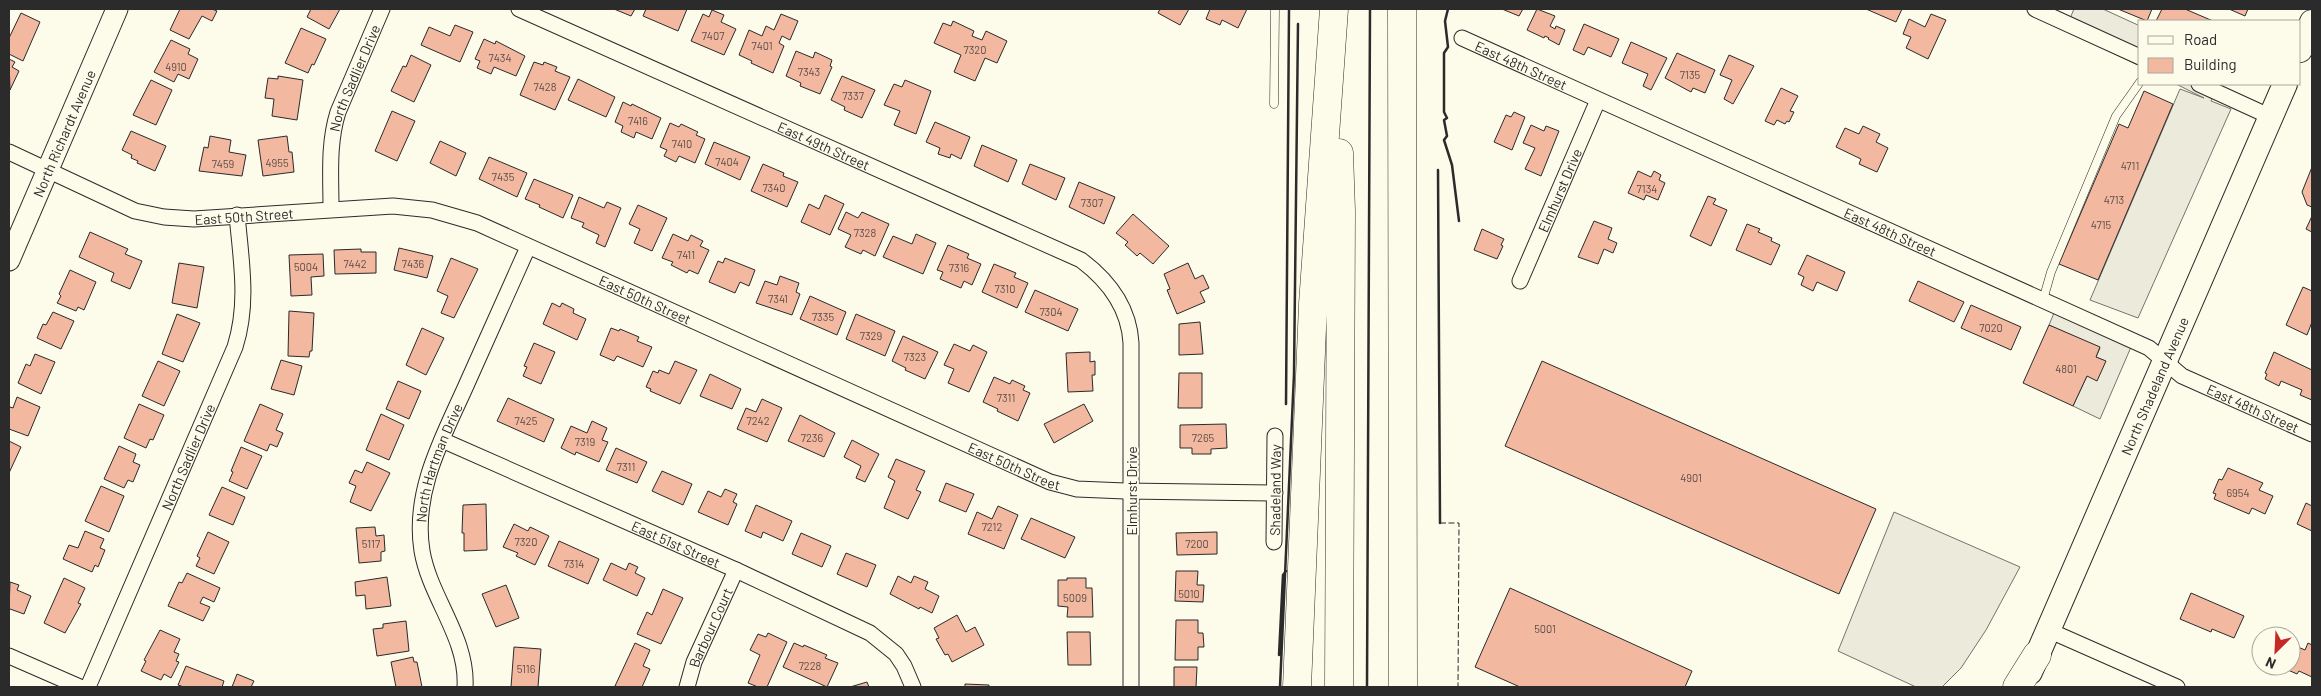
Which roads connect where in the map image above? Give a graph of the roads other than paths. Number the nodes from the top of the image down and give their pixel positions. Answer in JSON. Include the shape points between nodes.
{"nodes":[{"id":1,"x":117,"y":9,"type":"edge"},
{"id":2,"x":382,"y":9,"type":"edge"},
{"id":3,"x":520,"y":9,"type":"edge"},
{"id":4,"x":1275,"y":9,"type":"edge"},
{"id":5,"x":1334,"y":9,"type":"edge"},
{"id":6,"x":1402,"y":9,"type":"edge"},
{"id":7,"x":2035,"y":9,"type":"edge"},
{"id":8,"x":2312,"y":22,"type":"edge"},
{"id":9,"x":1462,"y":38,"type":"dead end"},
{"id":10,"x":2301,"y":48,"type":"edge"},
{"id":11,"x":2138,"y":55,"type":"edge"},
{"id":12,"x":2138,"y":85,"type":"edge"},
{"id":13,"x":2201,"y":85,"type":"edge"},
{"id":14,"x":2285,"y":85,"type":"edge"},
{"id":15,"x":1598,"y":100,"type":"junction"},
{"id":16,"x":1274,"y":104,"type":"dead end"},
{"id":17,"x":2271,"y":117,"type":"junction"},
{"id":18,"x":9,"y":152,"type":"edge"},
{"id":19,"x":48,"y":170,"type":"junction"},
{"id":20,"x":331,"y":209,"type":"junction"},
{"id":21,"x":237,"y":215,"type":"junction"},
{"id":22,"x":528,"y":247,"type":"junction"},
{"id":23,"x":9,"y":260,"type":"edge"},
{"id":24,"x":1520,"y":281,"type":"dead end"},
{"id":25,"x":1117,"y":297,"type":"joint"},
{"id":26,"x":2043,"y":300,"type":"junction"},
{"id":27,"x":2166,"y":361,"type":"junction"},
{"id":28,"x":2312,"y":434,"type":"edge"},
{"id":29,"x":1276,"y":436,"type":"dead end"},
{"id":30,"x":442,"y":440,"type":"junction"},
{"id":31,"x":1131,"y":492,"type":"junction"},
{"id":32,"x":1275,"y":493,"type":"junction"},
{"id":33,"x":1274,"y":542,"type":"dead end"},
{"id":34,"x":736,"y":570,"type":"junction"},
{"id":35,"x":2048,"y":630,"type":"junction"},
{"id":36,"x":9,"y":656,"type":"edge"},
{"id":37,"x":2037,"y":656,"type":"junction"},
{"id":38,"x":80,"y":687,"type":"edge"},
{"id":39,"x":88,"y":687,"type":"edge"},
{"id":40,"x":465,"y":687,"type":"edge"},
{"id":41,"x":687,"y":687,"type":"edge"},
{"id":42,"x":913,"y":687,"type":"edge"},
{"id":43,"x":1131,"y":687,"type":"edge"},
{"id":44,"x":1297,"y":687,"type":"edge"},
{"id":45,"x":1339,"y":687,"type":"edge"},
{"id":46,"x":1403,"y":687,"type":"edge"},
{"id":47,"x":2016,"y":687,"type":"edge"},
{"id":48,"x":2024,"y":687,"type":"edge"},
{"id":49,"x":2177,"y":687,"type":"edge"}],
"edges":[{"from":1,"to":19,"type":"street","name":"North Richardt Avenue"},
{"from":2,"to":20,"type":"street","name":"North Sadlier Drive","via":[[334,126],[330,158]]},
{"from":3,"to":25,"type":"street","name":"East 49th Street","via":[[1080,260],[1096,271]]},
{"from":4,"to":16,"type":"lane"},
{"from":5,"to":44,"type":"highway","via":[[1313,304]]},
{"from":5,"to":45,"type":"highway","via":[[1341,211]]},
{"from":6,"to":46,"type":"highway"},
{"from":7,"to":11,"type":"street"},
{"from":8,"to":10,"type":"main road"},
{"from":9,"to":15,"type":"street","name":"East 48th Street"},
{"from":12,"to":26,"type":"lane","via":[[2116,116],[2051,272]]},
{"from":13,"to":17,"type":"street"},
{"from":14,"to":17,"type":"main road","name":"North Shadeland Avenue"},
{"from":15,"to":24,"type":"street","name":"Elmhurst Drive"},
{"from":15,"to":26,"type":"street","name":"East 48th Street"},
{"from":17,"to":27,"type":"main road","name":"North Shadeland Avenue"},
{"from":18,"to":19,"type":"street","name":"East 50th Street"},
{"from":19,"to":21,"type":"street","name":"East 50th Street","via":[[149,215],[179,219]]},
{"from":19,"to":23,"type":"street","name":"North Richardt Avenue"},
{"from":20,"to":21,"type":"street","name":"East 50th Street"},
{"from":20,"to":22,"type":"street","name":"East 50th Street","via":[[393,206],[432,210],[477,224]]},
{"from":21,"to":39,"type":"street","name":"North Sadlier Drive","via":[[244,291],[235,347]]},
{"from":22,"to":30,"type":"street","name":"North Hartman Drive"},
{"from":22,"to":31,"type":"street","name":"East 50th Street","via":[[1050,482],[1077,489]]},
{"from":25,"to":31,"type":"street","name":"Elmhurst Drive","via":[[1126,315],[1131,343]]},
{"from":26,"to":27,"type":"street","name":"East 48th Street","via":[[2149,348]]},
{"from":27,"to":28,"type":"street","name":"East 48th Street","via":[[2182,376]]},
{"from":27,"to":35,"type":"main road","name":"North Shadeland Avenue"},
{"from":29,"to":32,"type":"street","name":"Shadeland Way"},
{"from":30,"to":34,"type":"street","name":"East 51st Street"},
{"from":30,"to":40,"type":"street","name":"North Hartman Drive","via":[[422,496],[420,535],[426,567],[461,653]]},
{"from":31,"to":32,"type":"street","name":"East 50th Street"},
{"from":31,"to":43,"type":"street","name":"Elmhurst Drive"},
{"from":32,"to":33,"type":"street","name":"Shadeland Way"},
{"from":34,"to":41,"type":"street","name":"Barbour Court","via":[[694,662]]},
{"from":34,"to":42,"type":"street","name":"East 51st Street","via":[[870,633],[889,647],[901,662]]},
{"from":35,"to":37,"type":"main road","name":"North Shadeland Avenue"},
{"from":35,"to":49,"type":"street"},
{"from":36,"to":38,"type":"street"},
{"from":37,"to":47,"type":"highway"},
{"from":37,"to":48,"type":"main road","name":"North Shadeland Avenue"}]}
